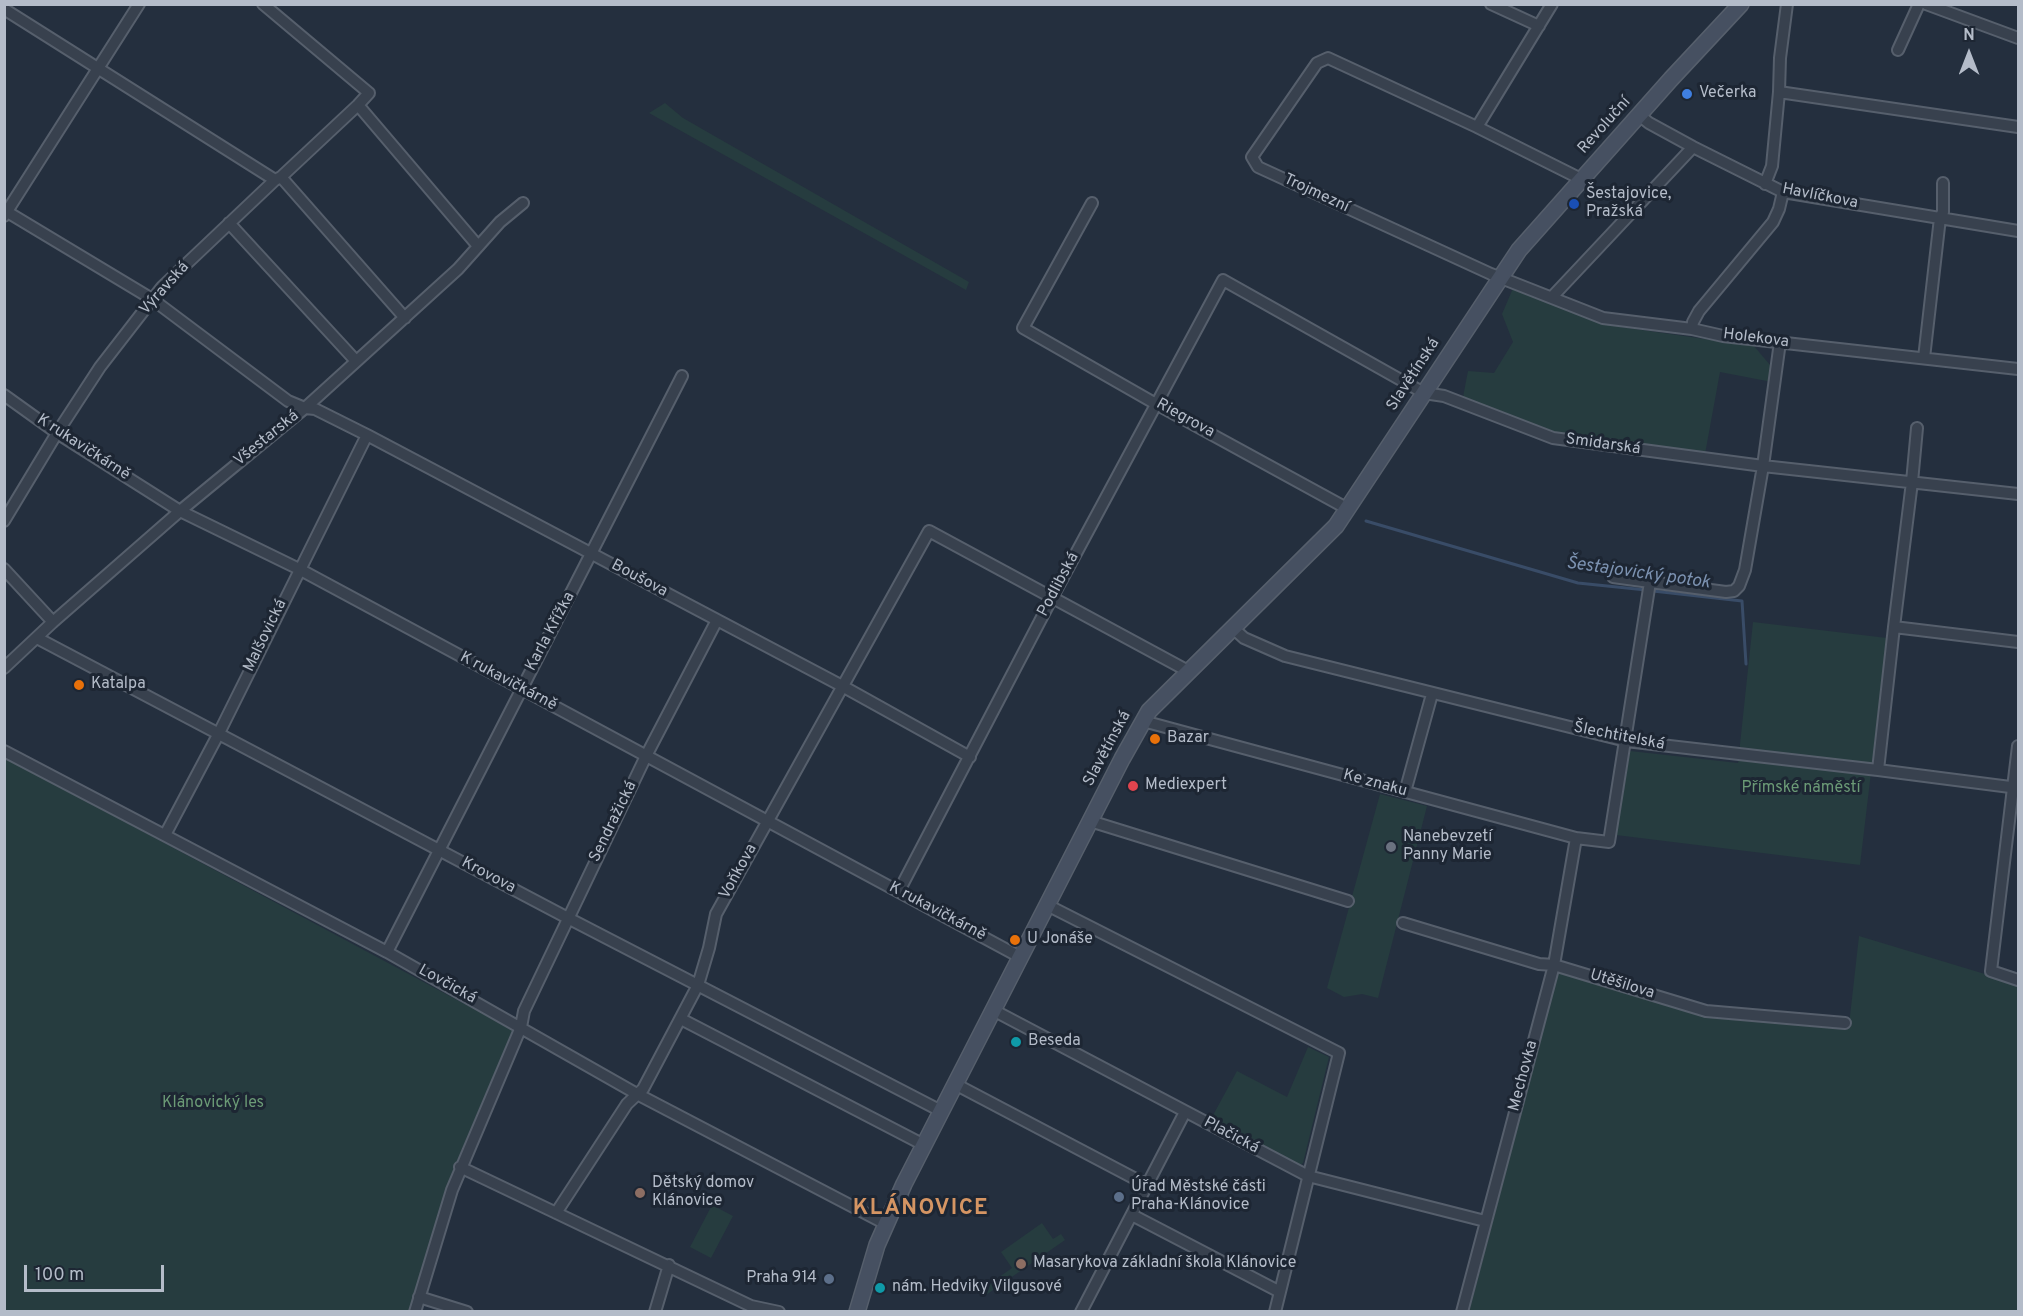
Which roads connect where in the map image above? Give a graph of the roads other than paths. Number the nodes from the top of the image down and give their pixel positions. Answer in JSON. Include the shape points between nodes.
{"nodes":[{"id":1,"x":139,"y":4,"type":"edge"},
{"id":2,"x":263,"y":4,"type":"edge"},
{"id":3,"x":1491,"y":4,"type":"edge"},
{"id":4,"x":1552,"y":4,"type":"edge"},
{"id":5,"x":1741,"y":4,"type":"edge"},
{"id":6,"x":1918,"y":4,"type":"edge"},
{"id":7,"x":1926,"y":4,"type":"edge"},
{"id":8,"x":4,"y":9,"type":"edge"},
{"id":9,"x":1786,"y":10,"type":"edge"},
{"id":10,"x":1539,"y":27,"type":"junction"},
{"id":11,"x":2019,"y":39,"type":"edge"},
{"id":12,"x":1898,"y":50,"type":"dead end"},
{"id":13,"x":98,"y":69,"type":"junction"},
{"id":14,"x":1779,"y":92,"type":"junction"},
{"id":15,"x":358,"y":105,"type":"junction"},
{"id":16,"x":1640,"y":115,"type":"junction"},
{"id":17,"x":1477,"y":127,"type":"junction"},
{"id":18,"x":2019,"y":127,"type":"edge"},
{"id":19,"x":1693,"y":147,"type":"junction"},
{"id":20,"x":278,"y":179,"type":"junction"},
{"id":21,"x":1581,"y":179,"type":"junction"},
{"id":22,"x":1943,"y":183,"type":"dead end"},
{"id":23,"x":1765,"y":184,"type":"junction"},
{"id":24,"x":1783,"y":192,"type":"junction"},
{"id":25,"x":1092,"y":202,"type":"dead end"},
{"id":26,"x":523,"y":203,"type":"dead end"},
{"id":27,"x":5,"y":212,"type":"edge"},
{"id":28,"x":1940,"y":218,"type":"junction"},
{"id":29,"x":229,"y":223,"type":"junction"},
{"id":30,"x":2019,"y":231,"type":"edge"},
{"id":31,"x":478,"y":246,"type":"junction"},
{"id":32,"x":1501,"y":276,"type":"junction"},
{"id":33,"x":1223,"y":280,"type":"joint"},
{"id":34,"x":1552,"y":297,"type":"junction"},
{"id":35,"x":152,"y":299,"type":"junction"},
{"id":36,"x":405,"y":318,"type":"junction"},
{"id":37,"x":1692,"y":329,"type":"junction"},
{"id":38,"x":1780,"y":342,"type":"junction"},
{"id":39,"x":1924,"y":358,"type":"junction"},
{"id":40,"x":356,"y":361,"type":"junction"},
{"id":41,"x":2019,"y":369,"type":"edge"},
{"id":42,"x":682,"y":376,"type":"dead end"},
{"id":43,"x":1424,"y":393,"type":"junction"},
{"id":44,"x":4,"y":395,"type":"edge"},
{"id":45,"x":1156,"y":404,"type":"junction"},
{"id":46,"x":305,"y":408,"type":"junction"},
{"id":47,"x":1917,"y":428,"type":"dead end"},
{"id":48,"x":57,"y":433,"type":"junction"},
{"id":49,"x":367,"y":435,"type":"junction"},
{"id":50,"x":1763,"y":466,"type":"junction"},
{"id":51,"x":1912,"y":482,"type":"junction"},
{"id":52,"x":2019,"y":494,"type":"edge"},
{"id":53,"x":1348,"y":509,"type":"junction"},
{"id":54,"x":180,"y":511,"type":"junction"},
{"id":55,"x":4,"y":521,"type":"edge"},
{"id":56,"x":592,"y":554,"type":"junction"},
{"id":57,"x":4,"y":569,"type":"edge"},
{"id":58,"x":299,"y":569,"type":"junction"},
{"id":59,"x":1613,"y":577,"type":"dead end"},
{"id":60,"x":1648,"y":589,"type":"junction"},
{"id":61,"x":1052,"y":598,"type":"junction"},
{"id":62,"x":717,"y":620,"type":"junction"},
{"id":63,"x":53,"y":622,"type":"junction"},
{"id":64,"x":1894,"y":627,"type":"junction"},
{"id":65,"x":1233,"y":628,"type":"junction"},
{"id":66,"x":37,"y":638,"type":"junction"},
{"id":67,"x":2019,"y":642,"type":"edge"},
{"id":68,"x":4,"y":668,"type":"edge"},
{"id":69,"x":1188,"y":671,"type":"junction"},
{"id":70,"x":844,"y":687,"type":"junction"},
{"id":71,"x":521,"y":689,"type":"junction"},
{"id":72,"x":1432,"y":694,"type":"junction"},
{"id":73,"x":1143,"y":721,"type":"junction"},
{"id":74,"x":219,"y":733,"type":"junction"},
{"id":75,"x":1626,"y":741,"type":"junction"},
{"id":76,"x":2019,"y":746,"type":"edge"},
{"id":77,"x":4,"y":751,"type":"edge"},
{"id":78,"x":646,"y":756,"type":"junction"},
{"id":79,"x":970,"y":757,"type":"junction"},
{"id":80,"x":1878,"y":770,"type":"junction"},
{"id":81,"x":2016,"y":788,"type":"edge"},
{"id":82,"x":1405,"y":792,"type":"junction"},
{"id":83,"x":1090,"y":821,"type":"junction"},
{"id":84,"x":767,"y":822,"type":"junction"},
{"id":85,"x":165,"y":835,"type":"junction"},
{"id":86,"x":1576,"y":838,"type":"junction"},
{"id":87,"x":441,"y":850,"type":"junction"},
{"id":88,"x":899,"y":891,"type":"junction"},
{"id":89,"x":1348,"y":901,"type":"dead end"},
{"id":90,"x":1047,"y":905,"type":"junction"},
{"id":91,"x":568,"y":918,"type":"junction"},
{"id":92,"x":1402,"y":923,"type":"dead end"},
{"id":93,"x":387,"y":952,"type":"junction"},
{"id":94,"x":1020,"y":957,"type":"junction"},
{"id":95,"x":1554,"y":965,"type":"junction"},
{"id":96,"x":2019,"y":980,"type":"edge"},
{"id":97,"x":698,"y":985,"type":"junction"},
{"id":98,"x":993,"y":1010,"type":"junction"},
{"id":99,"x":681,"y":1019,"type":"junction"},
{"id":100,"x":1845,"y":1023,"type":"dead end"},
{"id":101,"x":521,"y":1027,"type":"junction"},
{"id":102,"x":955,"y":1084,"type":"junction"},
{"id":103,"x":637,"y":1094,"type":"junction"},
{"id":104,"x":941,"y":1111,"type":"junction"},
{"id":105,"x":1185,"y":1112,"type":"junction"},
{"id":106,"x":924,"y":1145,"type":"junction"},
{"id":107,"x":460,"y":1167,"type":"junction"},
{"id":108,"x":1308,"y":1176,"type":"junction"},
{"id":109,"x":1147,"y":1185,"type":"junction"},
{"id":110,"x":556,"y":1213,"type":"junction"},
{"id":111,"x":1132,"y":1215,"type":"junction"},
{"id":112,"x":1485,"y":1221,"type":"junction"},
{"id":113,"x":886,"y":1224,"type":"junction"},
{"id":114,"x":669,"y":1265,"type":"junction"},
{"id":115,"x":1280,"y":1292,"type":"junction"},
{"id":116,"x":419,"y":1297,"type":"junction"},
{"id":117,"x":415,"y":1311,"type":"edge"},
{"id":118,"x":467,"y":1311,"type":"edge"},
{"id":119,"x":655,"y":1311,"type":"edge"},
{"id":120,"x":779,"y":1311,"type":"edge"},
{"id":121,"x":856,"y":1311,"type":"edge"},
{"id":122,"x":1081,"y":1311,"type":"edge"},
{"id":123,"x":1275,"y":1311,"type":"edge"},
{"id":124,"x":1462,"y":1311,"type":"edge"}],
"edges":[{"from":1,"to":13,"type":"street"},
{"from":2,"to":15,"type":"street","name":"Výravská","via":[[369,93]]},
{"from":3,"to":10,"type":"street"},
{"from":4,"to":10,"type":"street"},
{"from":5,"to":16,"type":"street","name":"Revoluční"},
{"from":6,"to":12,"type":"street"},
{"from":7,"to":11,"type":"street"},
{"from":8,"to":13,"type":"street"},
{"from":9,"to":14,"type":"street"},
{"from":10,"to":17,"type":"street"},
{"from":13,"to":20,"type":"street"},
{"from":13,"to":27,"type":"street"},
{"from":14,"to":18,"type":"street"},
{"from":14,"to":23,"type":"street","via":[[1772,166]]},
{"from":15,"to":20,"type":"street","name":"Výravská"},
{"from":15,"to":31,"type":"street"},
{"from":16,"to":19,"type":"street","name":"Havlíčkova"},
{"from":16,"to":21,"type":"street","name":"Revoluční"},
{"from":17,"to":21,"type":"street"},
{"from":17,"to":32,"type":"street","name":"Trojmezní","via":[[1329,58],[1317,63],[1252,157],[1258,167]]},
{"from":19,"to":23,"type":"street","name":"Havlíčkova"},
{"from":19,"to":34,"type":"street"},
{"from":20,"to":29,"type":"street","name":"Výravská"},
{"from":20,"to":36,"type":"street"},
{"from":21,"to":32,"type":"street","name":"Revoluční"},
{"from":22,"to":28,"type":"street"},
{"from":23,"to":24,"type":"street","name":"Havlíčkova"},
{"from":24,"to":28,"type":"street","name":"Havlíčkova"},
{"from":24,"to":37,"type":"street","via":[[1773,222],[1695,316]]},
{"from":25,"to":45,"type":"street","name":"Riegrova","via":[[1023,328]]},
{"from":26,"to":31,"type":"street","name":"Všestarská"},
{"from":27,"to":35,"type":"street","name":"Boušova"},
{"from":28,"to":30,"type":"street","name":"Havlíčkova"},
{"from":28,"to":39,"type":"street"},
{"from":29,"to":35,"type":"street","name":"Výravská"},
{"from":29,"to":40,"type":"street"},
{"from":31,"to":36,"type":"street","name":"Všestarská"},
{"from":32,"to":34,"type":"street","name":"Holekova"},
{"from":32,"to":43,"type":"street","name":"Slavětínská"},
{"from":33,"to":43,"type":"street","name":"Smidarská"},
{"from":33,"to":45,"type":"street","name":"Podlibská"},
{"from":34,"to":37,"type":"street","name":"Holekova","via":[[1603,318]]},
{"from":35,"to":46,"type":"street","name":"Boušova","via":[[288,401]]},
{"from":35,"to":48,"type":"street","name":"Výravská","via":[[100,367]]},
{"from":36,"to":40,"type":"street","name":"Všestarská"},
{"from":37,"to":38,"type":"street","name":"Holekova"},
{"from":38,"to":39,"type":"street","name":"Holekova"},
{"from":38,"to":50,"type":"street"},
{"from":39,"to":41,"type":"street","name":"Holekova"},
{"from":40,"to":46,"type":"street","name":"Všestarská"},
{"from":42,"to":56,"type":"street","name":"Karla Křížka"},
{"from":43,"to":50,"type":"street","name":"Smidarská","via":[[1444,396],[1553,438]]},
{"from":43,"to":53,"type":"street","name":"Slavětínská"},
{"from":44,"to":48,"type":"street","name":"K rukavičkárně"},
{"from":45,"to":53,"type":"street","name":"Riegrova"},
{"from":45,"to":61,"type":"street","name":"Podlibská"},
{"from":46,"to":49,"type":"street","name":"Boušova","via":[[315,409]]},
{"from":46,"to":54,"type":"street","name":"Všestarská"},
{"from":47,"to":51,"type":"street"},
{"from":48,"to":54,"type":"street","name":"K rukavičkárně"},
{"from":48,"to":55,"type":"street","name":"Výravská"},
{"from":49,"to":56,"type":"street","name":"Boušova"},
{"from":49,"to":58,"type":"street","name":"Malšovická"},
{"from":50,"to":51,"type":"street","name":"Smidarská"},
{"from":50,"to":60,"type":"street","via":[[1737,589]]},
{"from":51,"to":52,"type":"street","name":"Smidarská"},
{"from":51,"to":64,"type":"street"},
{"from":53,"to":65,"type":"street","name":"Slavětínská","via":[[1336,526]]},
{"from":54,"to":58,"type":"street","name":"K rukavičkárně"},
{"from":54,"to":63,"type":"street","name":"Všestarská"},
{"from":56,"to":62,"type":"street","name":"Boušova"},
{"from":56,"to":71,"type":"street","name":"Karla Křížka"},
{"from":57,"to":63,"type":"street"},
{"from":58,"to":71,"type":"street","name":"K rukavičkárně"},
{"from":58,"to":74,"type":"street","name":"Malšovická"},
{"from":59,"to":60,"type":"street"},
{"from":60,"to":75,"type":"street"},
{"from":61,"to":69,"type":"street"},
{"from":61,"to":70,"type":"street","name":"Voňkova","via":[[929,531]]},
{"from":61,"to":79,"type":"street","name":"Podlibská"},
{"from":62,"to":70,"type":"street","name":"Boušova"},
{"from":62,"to":78,"type":"street","name":"Sendražická"},
{"from":63,"to":66,"type":"street","name":"Všestarská"},
{"from":64,"to":67,"type":"street"},
{"from":64,"to":80,"type":"street"},
{"from":65,"to":69,"type":"street","name":"Slavětínská"},
{"from":65,"to":72,"type":"street","name":"Šlechtitelská","via":[[1244,638],[1285,656]]},
{"from":66,"to":68,"type":"street","name":"Všestarská"},
{"from":66,"to":74,"type":"street","name":"Krovova"},
{"from":69,"to":73,"type":"street","name":"Slavětínská"},
{"from":70,"to":79,"type":"street","name":"Boušova"},
{"from":70,"to":84,"type":"street","name":"Voňkova"},
{"from":71,"to":78,"type":"street","name":"K rukavičkárně"},
{"from":71,"to":87,"type":"street","name":"Karla Křížka"},
{"from":72,"to":75,"type":"street","name":"Šlechtitelská"},
{"from":72,"to":82,"type":"street"},
{"from":73,"to":82,"type":"street","name":"Ke znaku"},
{"from":73,"to":83,"type":"street","name":"Slavětínská"},
{"from":74,"to":85,"type":"street","name":"Malšovická"},
{"from":74,"to":87,"type":"street","name":"Krovova"},
{"from":75,"to":80,"type":"street","name":"Šlechtitelská"},
{"from":75,"to":86,"type":"street","name":"Ke znaku","via":[[1609,842]]},
{"from":76,"to":81,"type":"street"},
{"from":77,"to":85,"type":"street","name":"Lovčická"},
{"from":78,"to":84,"type":"street","name":"K rukavičkárně"},
{"from":78,"to":91,"type":"street","name":"Sendražická"},
{"from":79,"to":88,"type":"street","name":"Podlibská"},
{"from":80,"to":81,"type":"street","name":"Šlechtitelská"},
{"from":81,"to":96,"type":"street","via":[[1991,971]]},
{"from":82,"to":86,"type":"street","name":"Ke znaku"},
{"from":83,"to":89,"type":"street"},
{"from":83,"to":90,"type":"street","name":"Slavětínská"},
{"from":84,"to":88,"type":"street","name":"K rukavičkárně"},
{"from":84,"to":97,"type":"street","name":"Voňkova","via":[[716,914]]},
{"from":85,"to":93,"type":"street","name":"Lovčická"},
{"from":86,"to":95,"type":"street","name":"Mechovka"},
{"from":87,"to":91,"type":"street","name":"Krovova"},
{"from":87,"to":93,"type":"street","name":"Karla Křížka"},
{"from":88,"to":94,"type":"street","name":"K rukavičkárně"},
{"from":90,"to":94,"type":"street","name":"Slavětínská"},
{"from":90,"to":108,"type":"street","via":[[1339,1053]]},
{"from":91,"to":97,"type":"street","name":"Krovova"},
{"from":91,"to":101,"type":"street","name":"Sendražická","via":[[524,1011]]},
{"from":92,"to":95,"type":"street","name":"Utěšilova","via":[[1539,964]]},
{"from":93,"to":101,"type":"street","name":"Lovčická"},
{"from":94,"to":98,"type":"street","name":"Slavětínská"},
{"from":95,"to":100,"type":"street","name":"Utěšilova","via":[[1706,1011]]},
{"from":95,"to":112,"type":"street","name":"Mechovka"},
{"from":97,"to":99,"type":"street","name":"Voňkova"},
{"from":97,"to":104,"type":"street","name":"Krovova"},
{"from":98,"to":102,"type":"street","name":"Slavětínská"},
{"from":98,"to":105,"type":"street","name":"Plačická"},
{"from":99,"to":103,"type":"street","name":"Voňkova"},
{"from":99,"to":106,"type":"street"},
{"from":101,"to":103,"type":"street","name":"Lovčická"},
{"from":101,"to":107,"type":"street","name":"Sendražická"},
{"from":102,"to":104,"type":"street","name":"Slavětínská"},
{"from":102,"to":109,"type":"street"},
{"from":103,"to":110,"type":"street","name":"Voňkova"},
{"from":103,"to":113,"type":"street","name":"Lovčická"},
{"from":104,"to":106,"type":"street","name":"Slavětínská"},
{"from":105,"to":108,"type":"street","name":"Plačická"},
{"from":105,"to":109,"type":"street"},
{"from":106,"to":113,"type":"street","name":"Slavětínská"},
{"from":107,"to":110,"type":"street"},
{"from":107,"to":116,"type":"street","name":"Sendražická"},
{"from":108,"to":112,"type":"street","name":"Plačická"},
{"from":108,"to":115,"type":"street"},
{"from":109,"to":111,"type":"street"},
{"from":110,"to":114,"type":"street"},
{"from":111,"to":115,"type":"street"},
{"from":111,"to":122,"type":"street"},
{"from":112,"to":124,"type":"street","name":"Mechovka"},
{"from":113,"to":121,"type":"street","name":"Slavětínská"},
{"from":114,"to":119,"type":"street"},
{"from":114,"to":120,"type":"street","via":[[751,1306]]},
{"from":115,"to":123,"type":"street"},
{"from":116,"to":117,"type":"street","name":"Sendražická"},
{"from":116,"to":118,"type":"street"}]}
